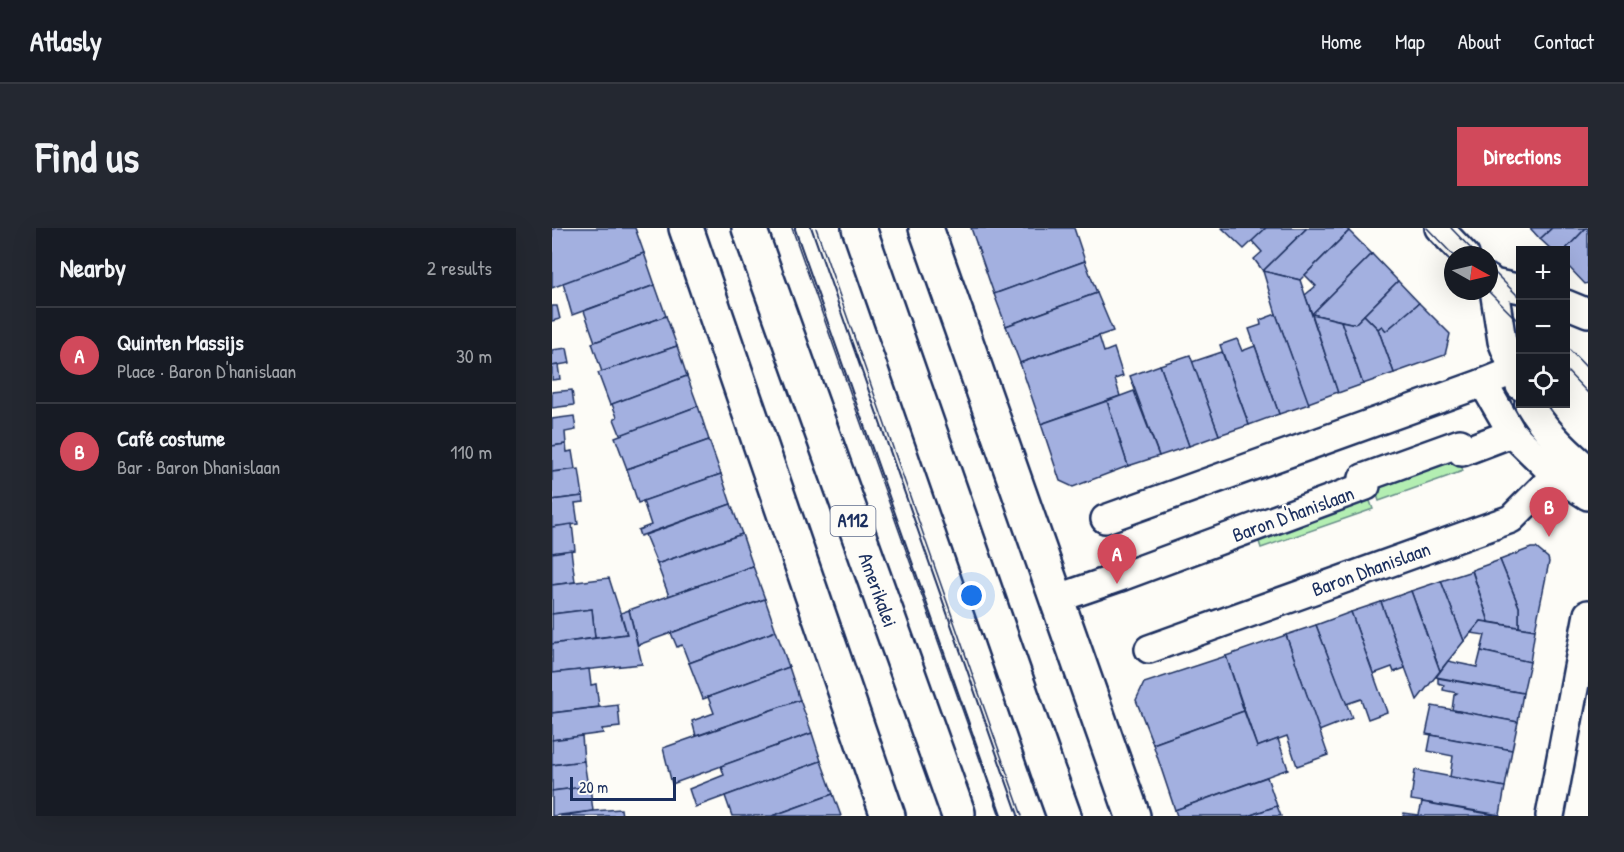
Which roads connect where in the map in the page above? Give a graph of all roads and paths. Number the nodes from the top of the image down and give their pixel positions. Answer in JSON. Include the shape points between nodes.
{"nodes":[{"id":1,"x":686,"y":228,"type":"edge"},
{"id":2,"x":749,"y":228,"type":"edge"},
{"id":3,"x":803,"y":228,"type":"edge"},
{"id":4,"x":859,"y":228,"type":"edge"},
{"id":5,"x":926,"y":228,"type":"edge"},
{"id":6,"x":1439,"y":228,"type":"edge"},
{"id":7,"x":1456,"y":246,"type":"edge"},
{"id":8,"x":1498,"y":283,"type":"edge"},
{"id":9,"x":1516,"y":288,"type":"edge"},
{"id":10,"x":1494,"y":300,"type":"edge"},
{"id":11,"x":1570,"y":306,"type":"edge"},
{"id":12,"x":1588,"y":313,"type":"edge"},
{"id":13,"x":1516,"y":376,"type":"edge"},
{"id":14,"x":1516,"y":379,"type":"edge"},
{"id":15,"x":1483,"y":383,"type":"junction"},
{"id":16,"x":1532,"y":408,"type":"edge"},
{"id":17,"x":1512,"y":434,"type":"junction"},
{"id":18,"x":1571,"y":466,"type":"edge"},
{"id":19,"x":1588,"y":496,"type":"edge"},
{"id":20,"x":1104,"y":519,"type":"dead end"},
{"id":21,"x":1056,"y":599,"type":"junction"},
{"id":22,"x":1588,"y":614,"type":"edge"},
{"id":23,"x":1149,"y":649,"type":"dead end"},
{"id":24,"x":958,"y":815,"type":"edge"},
{"id":25,"x":888,"y":816,"type":"edge"},
{"id":26,"x":1010,"y":816,"type":"edge"},
{"id":27,"x":1064,"y":816,"type":"edge"},
{"id":28,"x":1133,"y":816,"type":"edge"},
{"id":29,"x":1550,"y":816,"type":"edge"}],
"edges":[{"from":1,"to":25,"type":"main road"},
{"from":2,"to":24,"type":"main road","name":"Amerikalei","number":"A112"},
{"from":3,"to":26,"type":"lane"},
{"from":4,"to":27,"type":"main road"},
{"from":5,"to":21,"type":"main road"},
{"from":6,"to":7,"type":"street"},
{"from":8,"to":9,"type":"street"},
{"from":10,"to":13,"type":"street","via":[[1502,341]]},
{"from":11,"to":12,"type":"street"},
{"from":14,"to":15,"type":"street"},
{"from":15,"to":17,"type":"street"},
{"from":15,"to":20,"type":"street"},
{"from":16,"to":18,"type":"street"},
{"from":17,"to":18,"type":"street"},
{"from":17,"to":21,"type":"street","name":"Baron D'hanislaan","via":[[1462,452],[1460,443],[1363,478],[1366,486]]},
{"from":18,"to":19,"type":"street"},
{"from":18,"to":23,"type":"street","name":"Baron Dhanislaan","via":[[1511,519]]},
{"from":21,"to":28,"type":"main road"},
{"from":22,"to":29,"type":"street"}]}
